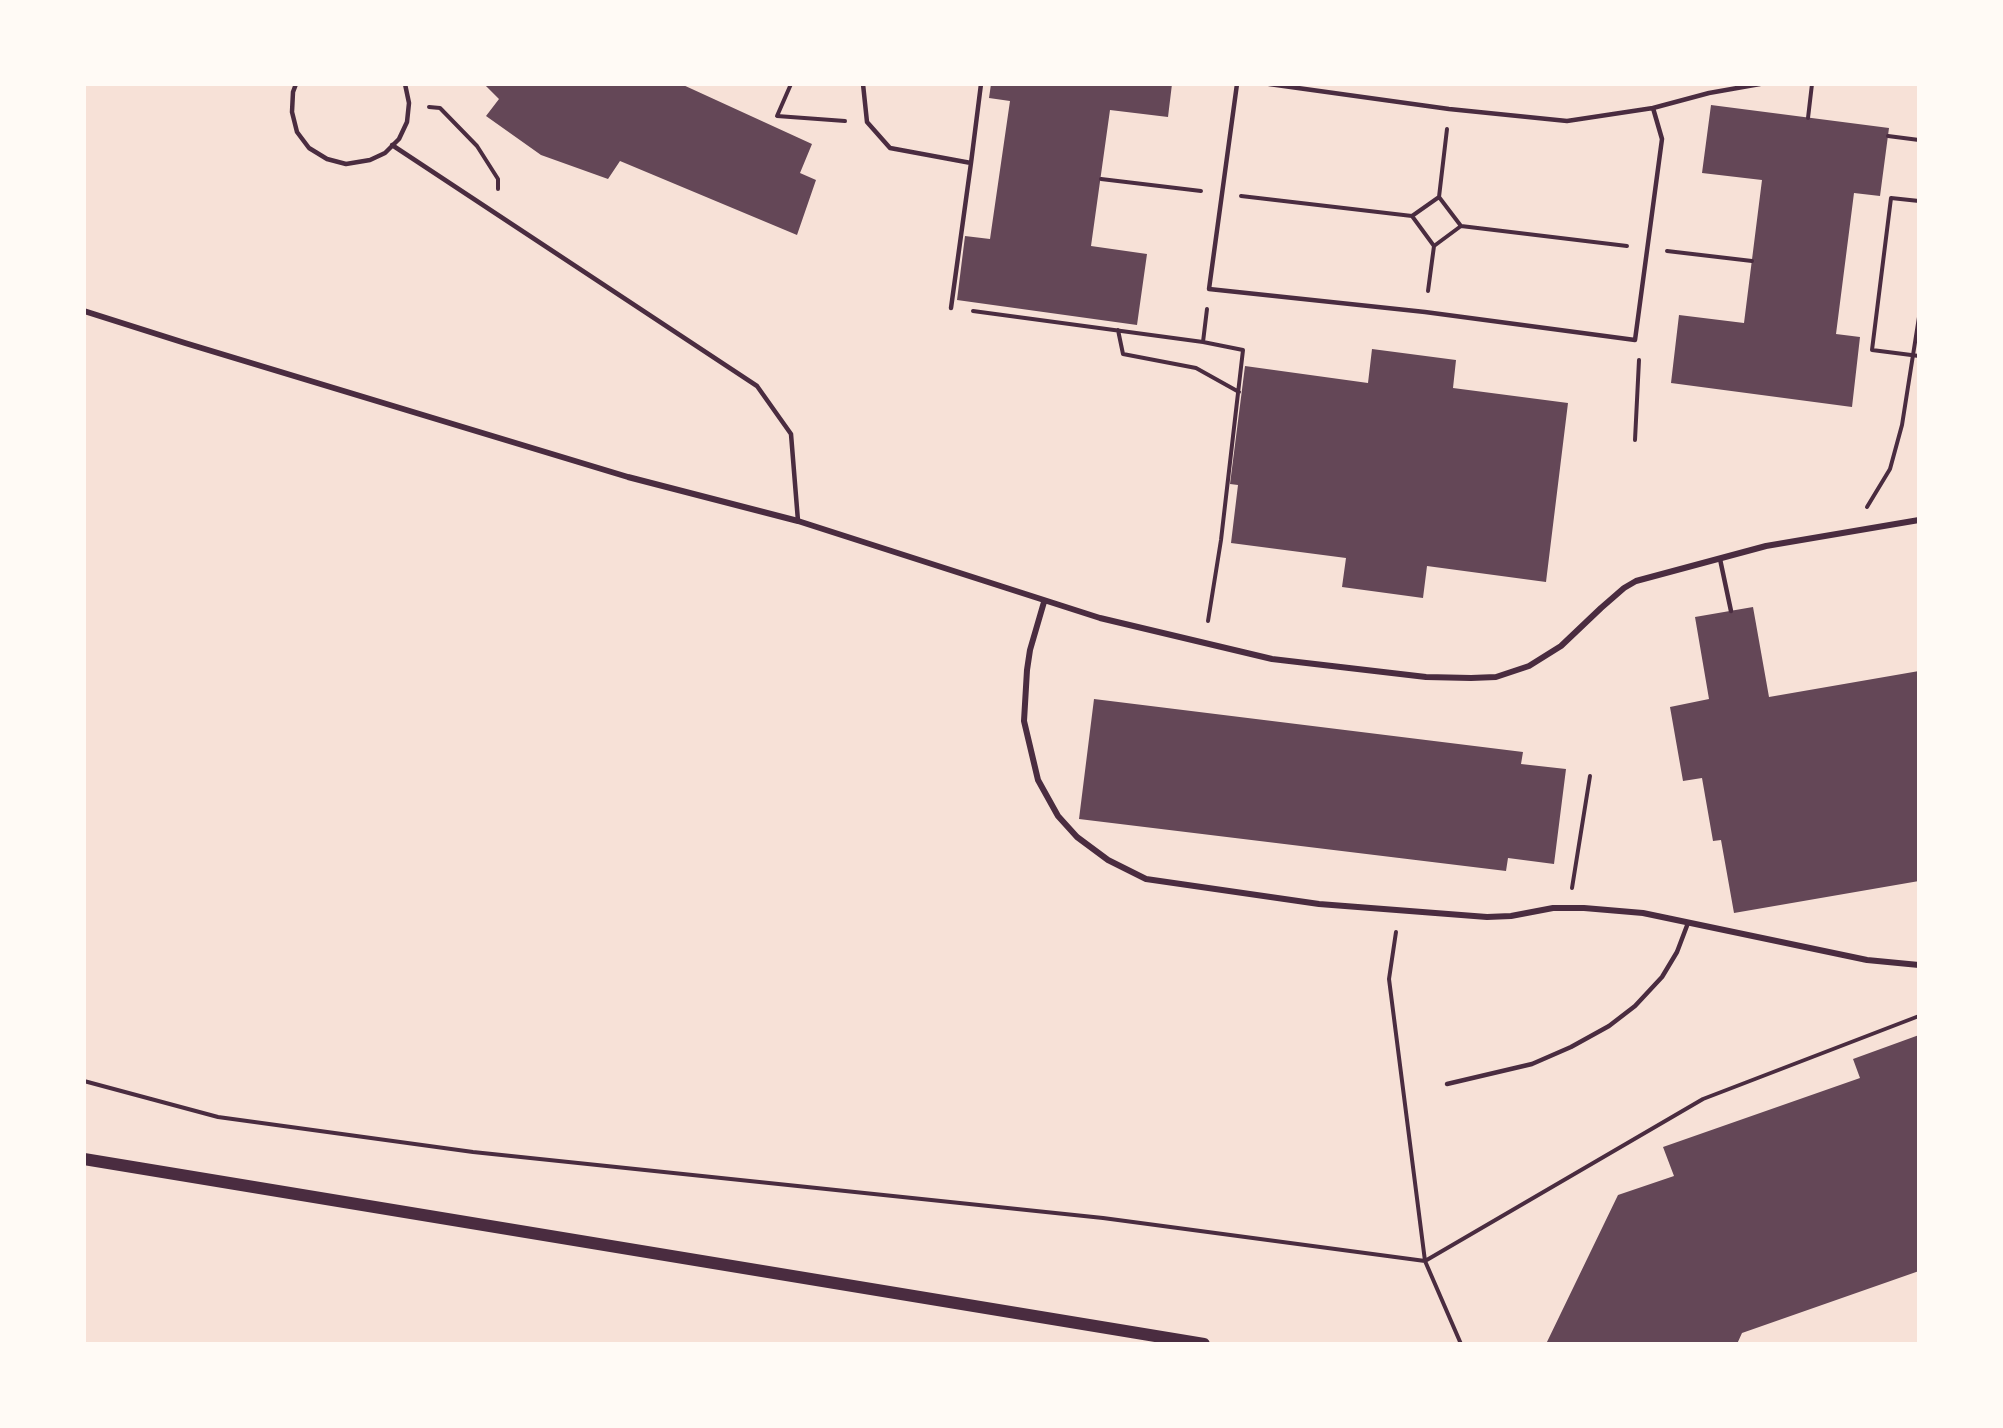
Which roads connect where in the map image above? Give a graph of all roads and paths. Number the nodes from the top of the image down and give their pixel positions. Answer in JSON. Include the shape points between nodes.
{"nodes":[{"id":1,"x":296,"y":84,"type":"edge"},
{"id":2,"x":405,"y":84,"type":"edge"},
{"id":3,"x":791,"y":84,"type":"edge"},
{"id":4,"x":863,"y":84,"type":"edge"},
{"id":5,"x":981,"y":84,"type":"edge"},
{"id":6,"x":1237,"y":84,"type":"edge"},
{"id":7,"x":1269,"y":84,"type":"edge"},
{"id":8,"x":1761,"y":84,"type":"edge"},
{"id":9,"x":1812,"y":84,"type":"edge"},
{"id":10,"x":409,"y":104,"type":"junction"},
{"id":11,"x":1653,"y":108,"type":"junction"},
{"id":12,"x":1449,"y":109,"type":"junction"},
{"id":13,"x":1808,"y":117,"type":"dead end"},
{"id":14,"x":867,"y":122,"type":"junction"},
{"id":15,"x":1888,"y":136,"type":"dead end"},
{"id":16,"x":1919,"y":140,"type":"edge"},
{"id":17,"x":392,"y":145,"type":"junction"},
{"id":18,"x":970,"y":163,"type":"junction"},
{"id":19,"x":1101,"y":179,"type":"dead end"},
{"id":20,"x":1222,"y":194,"type":"junction"},
{"id":21,"x":1439,"y":197,"type":"junction"},
{"id":22,"x":1919,"y":201,"type":"edge"},
{"id":23,"x":500,"y":216,"type":"junction"},
{"id":24,"x":1412,"y":216,"type":"junction"},
{"id":25,"x":1461,"y":226,"type":"junction"},
{"id":26,"x":1434,"y":246,"type":"junction"},
{"id":27,"x":1647,"y":249,"type":"junction"},
{"id":28,"x":1752,"y":261,"type":"dead end"},
{"id":29,"x":1209,"y":289,"type":"junction"},
{"id":30,"x":951,"y":308,"type":"joint"},
{"id":31,"x":84,"y":311,"type":"edge"},
{"id":32,"x":1425,"y":312,"type":"junction"},
{"id":33,"x":1919,"y":317,"type":"edge"},
{"id":34,"x":1118,"y":330,"type":"junction"},
{"id":35,"x":1203,"y":342,"type":"junction"},
{"id":36,"x":1916,"y":356,"type":"edge"},
{"id":37,"x":1640,"y":364,"type":"dead end"},
{"id":38,"x":1239,"y":392,"type":"junction"},
{"id":39,"x":1635,"y":440,"type":"dead end"},
{"id":40,"x":1858,"y":509,"type":"dead end"},
{"id":41,"x":1919,"y":520,"type":"edge"},
{"id":42,"x":798,"y":521,"type":"junction"},
{"id":43,"x":1720,"y":559,"type":"junction"},
{"id":44,"x":1044,"y":602,"type":"junction"},
{"id":45,"x":1731,"y":611,"type":"dead end"},
{"id":46,"x":1208,"y":622,"type":"dead end"},
{"id":47,"x":1590,"y":776,"type":"dead end"},
{"id":48,"x":1569,"y":908,"type":"junction"},
{"id":49,"x":1400,"y":910,"type":"junction"},
{"id":50,"x":1688,"y":923,"type":"junction"},
{"id":51,"x":1919,"y":965,"type":"edge"},
{"id":52,"x":1919,"y":1016,"type":"edge"},
{"id":53,"x":84,"y":1081,"type":"edge"},
{"id":54,"x":1447,"y":1084,"type":"dead end"},
{"id":55,"x":84,"y":1159,"type":"edge"},
{"id":56,"x":1425,"y":1261,"type":"junction"},
{"id":57,"x":1204,"y":1344,"type":"edge"},
{"id":58,"x":1461,"y":1344,"type":"edge"}],
"edges":[{"from":1,"to":17,"type":"lane","via":[[292,112],[297,132],[309,148],[346,164],[370,160]]},
{"from":2,"to":10,"type":"lane"},
{"from":3,"to":14,"type":"path","via":[[777,116]]},
{"from":4,"to":14,"type":"lane"},
{"from":5,"to":18,"type":"lane"},
{"from":6,"to":20,"type":"lane"},
{"from":7,"to":12,"type":"lane"},
{"from":8,"to":11,"type":"lane"},
{"from":9,"to":13,"type":"path"},
{"from":10,"to":17,"type":"lane","via":[[407,122]]},
{"from":10,"to":23,"type":"path","via":[[440,108],[477,146],[498,179]]},
{"from":11,"to":12,"type":"lane","via":[[1567,122]]},
{"from":11,"to":27,"type":"lane","via":[[1662,139]]},
{"from":12,"to":21,"type":"path"},
{"from":14,"to":18,"type":"lane","via":[[890,148]]},
{"from":15,"to":16,"type":"path"},
{"from":17,"to":23,"type":"lane"},
{"from":18,"to":30,"type":"lane"},
{"from":19,"to":20,"type":"path"},
{"from":20,"to":24,"type":"path"},
{"from":20,"to":29,"type":"lane"},
{"from":21,"to":24,"type":"path"},
{"from":21,"to":25,"type":"path"},
{"from":22,"to":36,"type":"path","via":[[1891,198],[1872,350]]},
{"from":23,"to":42,"type":"lane","via":[[757,386],[791,434]]},
{"from":24,"to":26,"type":"path"},
{"from":25,"to":26,"type":"path"},
{"from":25,"to":27,"type":"path"},
{"from":26,"to":32,"type":"path"},
{"from":27,"to":28,"type":"path"},
{"from":27,"to":32,"type":"lane","via":[[1635,340]]},
{"from":29,"to":32,"type":"lane"},
{"from":29,"to":35,"type":"path"},
{"from":30,"to":34,"type":"path"},
{"from":31,"to":42,"type":"street","via":[[628,477]]},
{"from":33,"to":36,"type":"path"},
{"from":34,"to":35,"type":"path"},
{"from":34,"to":38,"type":"path","via":[[1123,354],[1196,368]]},
{"from":35,"to":38,"type":"path","via":[[1243,350]]},
{"from":36,"to":40,"type":"path","via":[[1890,469],[1869,505]]},
{"from":37,"to":39,"type":"path"},
{"from":38,"to":46,"type":"path"},
{"from":41,"to":43,"type":"street","via":[[1766,546]]},
{"from":42,"to":44,"type":"street"},
{"from":43,"to":44,"type":"street","via":[[1634,582],[1561,646],[1529,666],[1496,676],[1471,678],[1426,677],[1272,659]]},
{"from":43,"to":45,"type":"lane"},
{"from":44,"to":49,"type":"street","via":[[1030,650],[1024,721],[1038,780],[1058,816],[1077,837],[1108,860],[1146,879],[1318,904]]},
{"from":47,"to":48,"type":"path"},
{"from":48,"to":49,"type":"street","via":[[1487,917]]},
{"from":48,"to":50,"type":"street","via":[[1643,914]]},
{"from":49,"to":56,"type":"path","via":[[1389,979]]},
{"from":50,"to":51,"type":"street","via":[[1867,960]]},
{"from":50,"to":54,"type":"lane","via":[[1662,977],[1609,1026],[1532,1064]]},
{"from":52,"to":56,"type":"path","via":[[1703,1099]]},
{"from":53,"to":56,"type":"path","via":[[218,1117],[461,1150],[1103,1218]]},
{"from":55,"to":57,"type":"main road"},
{"from":56,"to":58,"type":"path"}]}
